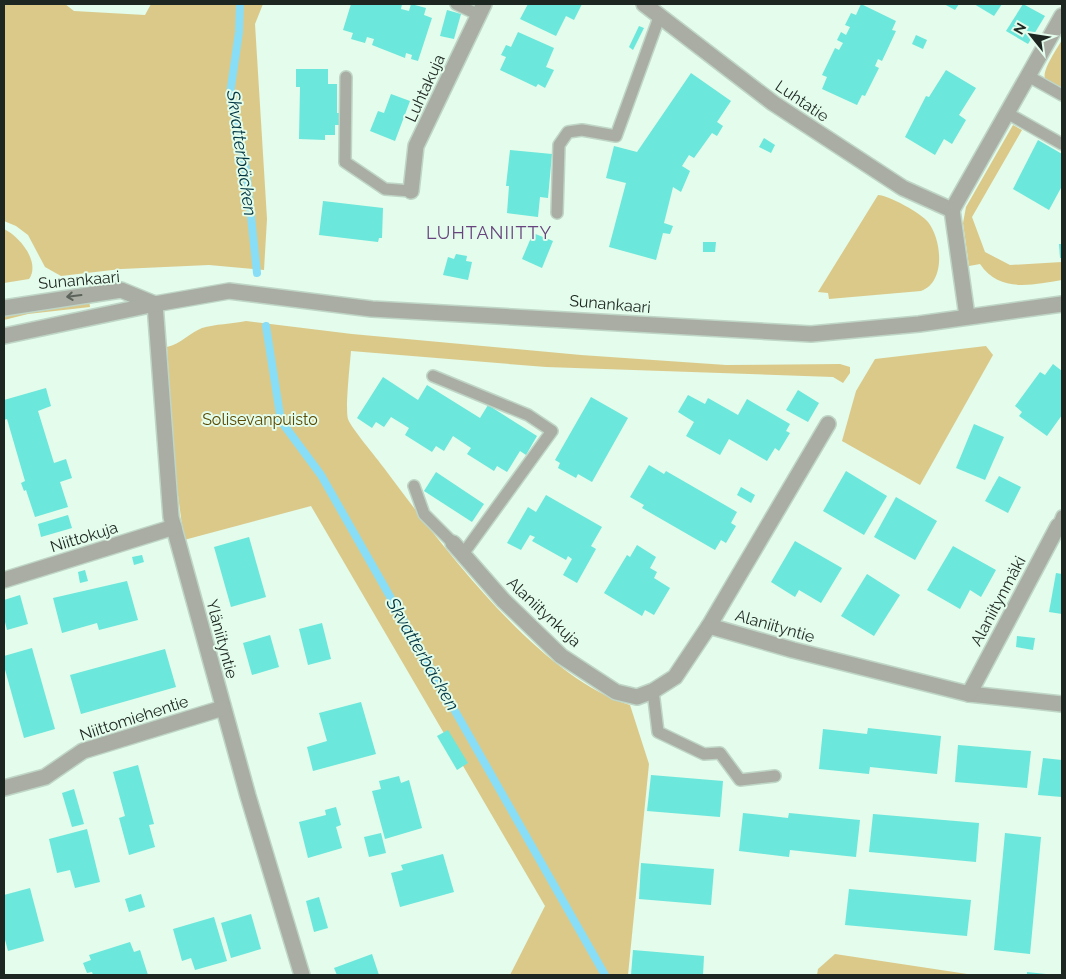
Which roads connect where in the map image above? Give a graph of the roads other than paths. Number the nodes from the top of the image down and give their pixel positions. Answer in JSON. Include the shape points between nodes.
{"nodes":[{"id":1,"x":456,"y":4,"type":"edge"},
{"id":2,"x":644,"y":4,"type":"edge"},
{"id":3,"x":481,"y":9,"type":"edge"},
{"id":4,"x":660,"y":15,"type":"junction"},
{"id":5,"x":1062,"y":16,"type":"edge"},
{"id":6,"x":1028,"y":76,"type":"junction"},
{"id":7,"x":346,"y":77,"type":"dead end"},
{"id":8,"x":1062,"y":95,"type":"edge"},
{"id":9,"x":1008,"y":113,"type":"junction"},
{"id":10,"x":1062,"y":144,"type":"edge"},
{"id":11,"x":411,"y":191,"type":"joint"},
{"id":12,"x":952,"y":210,"type":"junction"},
{"id":13,"x":556,"y":213,"type":"dead end"},
{"id":14,"x":155,"y":304,"type":"junction"},
{"id":15,"x":1062,"y":304,"type":"edge"},
{"id":16,"x":4,"y":308,"type":"edge"},
{"id":17,"x":968,"y":316,"type":"junction"},
{"id":18,"x":4,"y":336,"type":"edge"},
{"id":19,"x":433,"y":376,"type":"dead end"},
{"id":20,"x":828,"y":424,"type":"dead end"},
{"id":21,"x":414,"y":486,"type":"dead end"},
{"id":22,"x":174,"y":527,"type":"junction"},
{"id":23,"x":1059,"y":528,"type":"edge"},
{"id":24,"x":458,"y":548,"type":"junction"},
{"id":25,"x":4,"y":580,"type":"edge"},
{"id":26,"x":709,"y":626,"type":"junction"},
{"id":27,"x":653,"y":691,"type":"junction"},
{"id":28,"x":969,"y":694,"type":"junction"},
{"id":29,"x":1062,"y":704,"type":"edge"},
{"id":30,"x":223,"y":708,"type":"junction"},
{"id":31,"x":775,"y":776,"type":"dead end"},
{"id":32,"x":4,"y":788,"type":"edge"},
{"id":33,"x":302,"y":975,"type":"edge"}],
"edges":[{"from":1,"to":3,"type":"lane"},
{"from":2,"to":4,"type":"street","name":"Luhtatie"},
{"from":3,"to":11,"type":"street","name":"Luhtakuja","via":[[416,146]]},
{"from":4,"to":12,"type":"street","name":"Luhtatie","via":[[773,103],[903,188]]},
{"from":4,"to":13,"type":"lane","via":[[616,136],[582,130],[568,132],[559,145]]},
{"from":5,"to":6,"type":"street"},
{"from":6,"to":8,"type":"lane"},
{"from":6,"to":9,"type":"street"},
{"from":7,"to":11,"type":"lane","via":[[345,162],[385,189]]},
{"from":9,"to":10,"type":"lane"},
{"from":9,"to":12,"type":"street"},
{"from":12,"to":17,"type":"street"},
{"from":14,"to":16,"type":"street","name":"Sunankaari","one_way":true,"via":[[121,290]]},
{"from":14,"to":17,"type":"street","name":"Sunankaari","via":[[229,291],[372,309],[811,334]]},
{"from":14,"to":18,"type":"street","name":"Sunankaari"},
{"from":14,"to":22,"type":"street","name":"Yläniityntie"},
{"from":15,"to":17,"type":"street","name":"Sunankaari"},
{"from":19,"to":24,"type":"lane","via":[[528,415],[552,432]]},
{"from":20,"to":26,"type":"street","name":"Alaniityntie"},
{"from":21,"to":24,"type":"lane","via":[[424,514]]},
{"from":22,"to":25,"type":"street","name":"Niittokuja"},
{"from":22,"to":30,"type":"street","name":"Yläniityntie"},
{"from":23,"to":28,"type":"street","name":"Alaniitynmäki"},
{"from":24,"to":27,"type":"street","name":"Alaniitynkuja","via":[[503,600],[561,656],[616,692],[637,697]]},
{"from":26,"to":27,"type":"street","name":"Alaniitynkuja","via":[[675,676]]},
{"from":26,"to":28,"type":"street","name":"Alaniityntie"},
{"from":27,"to":31,"type":"lane","via":[[658,732],[704,754],[720,753],[740,780]]},
{"from":28,"to":29,"type":"street","name":"Alaniityntie"},
{"from":30,"to":32,"type":"street","name":"Niittomiehentie","via":[[83,751],[45,777]]},
{"from":30,"to":33,"type":"street","name":"Yläniityntie"}]}
